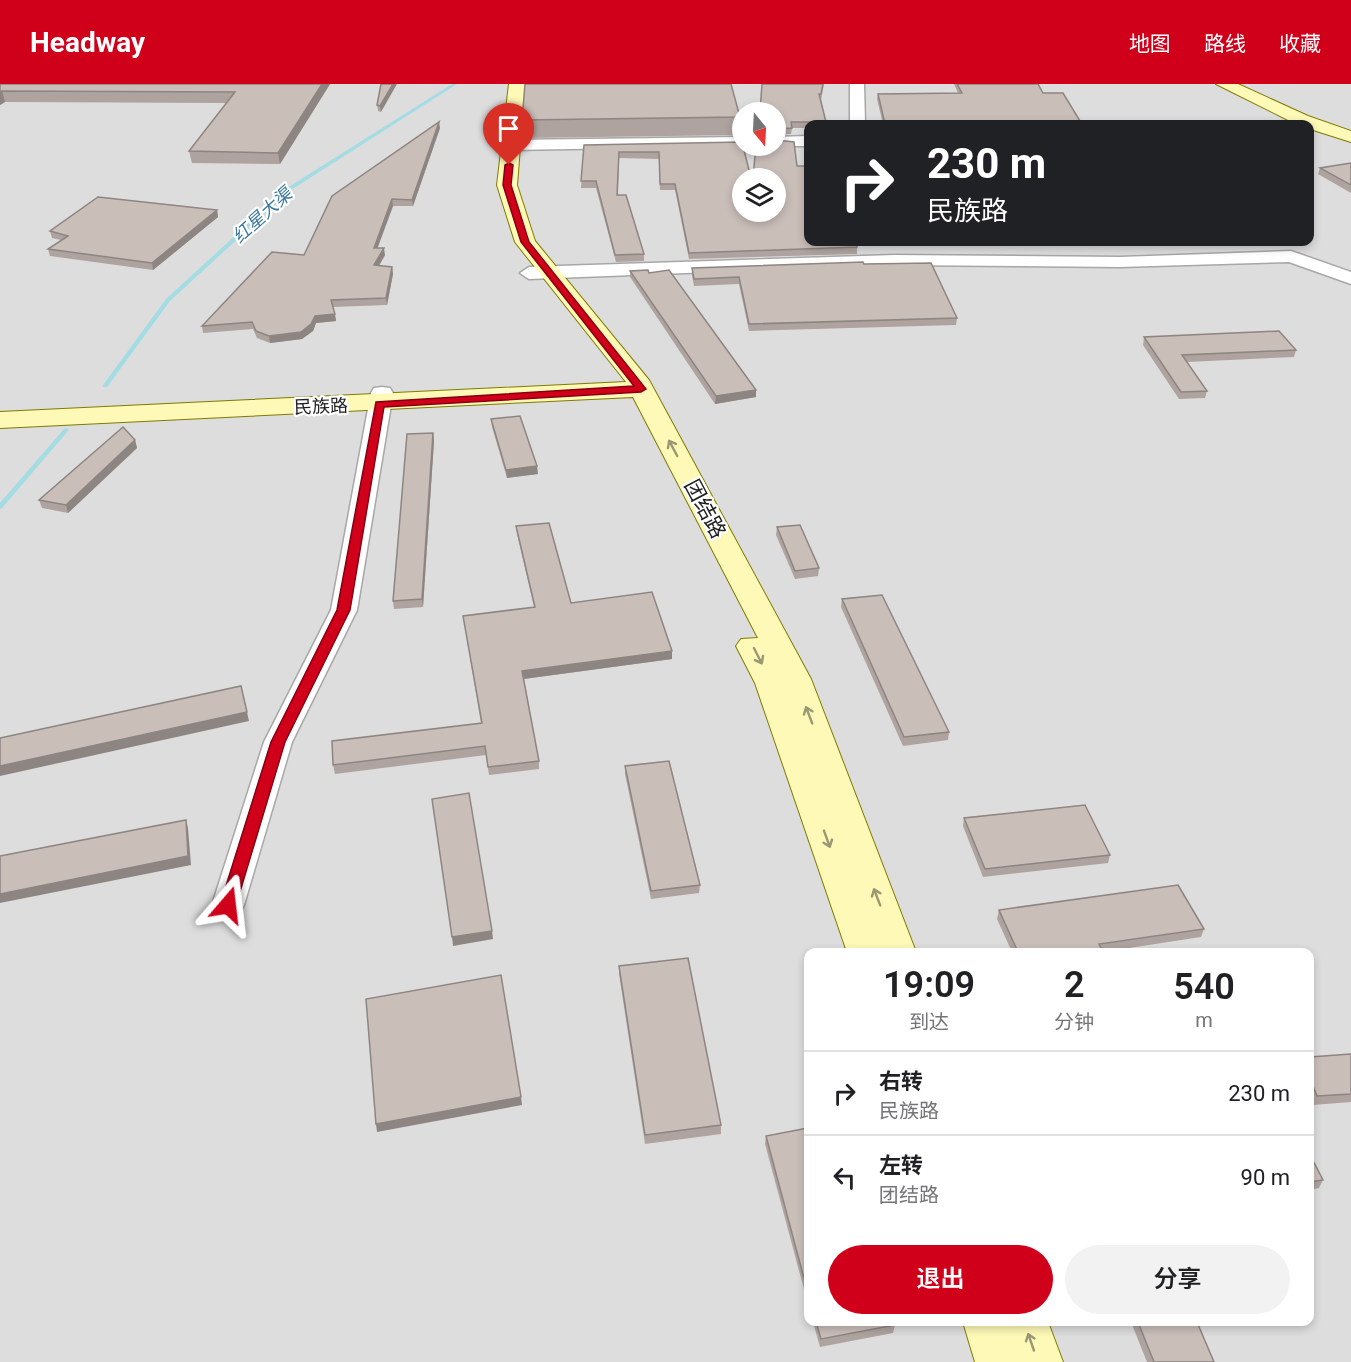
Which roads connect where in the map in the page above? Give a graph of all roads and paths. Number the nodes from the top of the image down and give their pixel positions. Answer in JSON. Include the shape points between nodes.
{"nodes":[{"id":1,"x":504,"y":84,"type":"edge"},
{"id":2,"x":517,"y":84,"type":"edge"},
{"id":3,"x":856,"y":84,"type":"edge"},
{"id":4,"x":1210,"y":84,"type":"edge"},
{"id":5,"x":1224,"y":84,"type":"edge"},
{"id":6,"x":858,"y":120,"type":"edge"},
{"id":7,"x":1293,"y":120,"type":"edge"},
{"id":8,"x":1304,"y":120,"type":"edge"},
{"id":9,"x":1314,"y":124,"type":"edge"},
{"id":10,"x":1314,"y":129,"type":"edge"},
{"id":11,"x":1351,"y":137,"type":"edge"},
{"id":12,"x":804,"y":141,"type":"edge"},
{"id":13,"x":732,"y":142,"type":"edge"},
{"id":14,"x":786,"y":142,"type":"edge"},
{"id":15,"x":1351,"y":143,"type":"edge"},
{"id":16,"x":511,"y":145,"type":"junction"},
{"id":17,"x":889,"y":246,"type":"edge"},
{"id":18,"x":894,"y":260,"type":"junction"},
{"id":19,"x":538,"y":273,"type":"junction"},
{"id":20,"x":1351,"y":278,"type":"edge"},
{"id":21,"x":627,"y":384,"type":"junction"},
{"id":22,"x":381,"y":399,"type":"junction"},
{"id":23,"x":0,"y":410,"type":"edge"},
{"id":24,"x":64,"y":412,"type":"junction"},
{"id":25,"x":0,"y":420,"type":"edge"},
{"id":26,"x":228,"y":905,"type":"dead end"},
{"id":27,"x":865,"y":948,"type":"edge"},
{"id":28,"x":896,"y":948,"type":"edge"},
{"id":29,"x":988,"y":1326,"type":"edge"},
{"id":30,"x":1025,"y":1326,"type":"edge"},
{"id":31,"x":1000,"y":1362,"type":"edge"},
{"id":32,"x":1038,"y":1362,"type":"edge"}],
"edges":[{"from":1,"to":19,"type":"main road","name":"团结路","via":[[492,186],[510,244]]},
{"from":2,"to":16,"type":"main road","name":"团结路"},
{"from":3,"to":6,"type":"street"},
{"from":4,"to":7,"type":"main road"},
{"from":5,"to":8,"type":"main road"},
{"from":9,"to":11,"type":"main road"},
{"from":10,"to":15,"type":"main road"},
{"from":12,"to":14,"type":"street"},
{"from":13,"to":16,"type":"street"},
{"from":16,"to":19,"type":"main road","name":"团结路","via":[[507,185]]},
{"from":17,"to":18,"type":"street"},
{"from":18,"to":19,"type":"street"},
{"from":18,"to":20,"type":"street","via":[[1120,262],[1291,256]]},
{"from":19,"to":21,"type":"main road","name":"团结路"},
{"from":21,"to":22,"type":"main road","name":"民族路"},
{"from":21,"to":27,"type":"main road","name":"团结路","one_way":true,"via":[[771,683]]},
{"from":28,"to":21,"type":"main road","name":"团结路","one_way":true,"via":[[795,679]]},
{"from":22,"to":24,"type":"main road","name":"民族路"},
{"from":22,"to":26,"type":"street","via":[[344,610],[278,742]]},
{"from":23,"to":24,"type":"main road","name":"民族路"},
{"from":24,"to":25,"type":"main road","name":"民族路"},
{"from":29,"to":31,"type":"main road"},
{"from":32,"to":30,"type":"main road","one_way":true}]}
